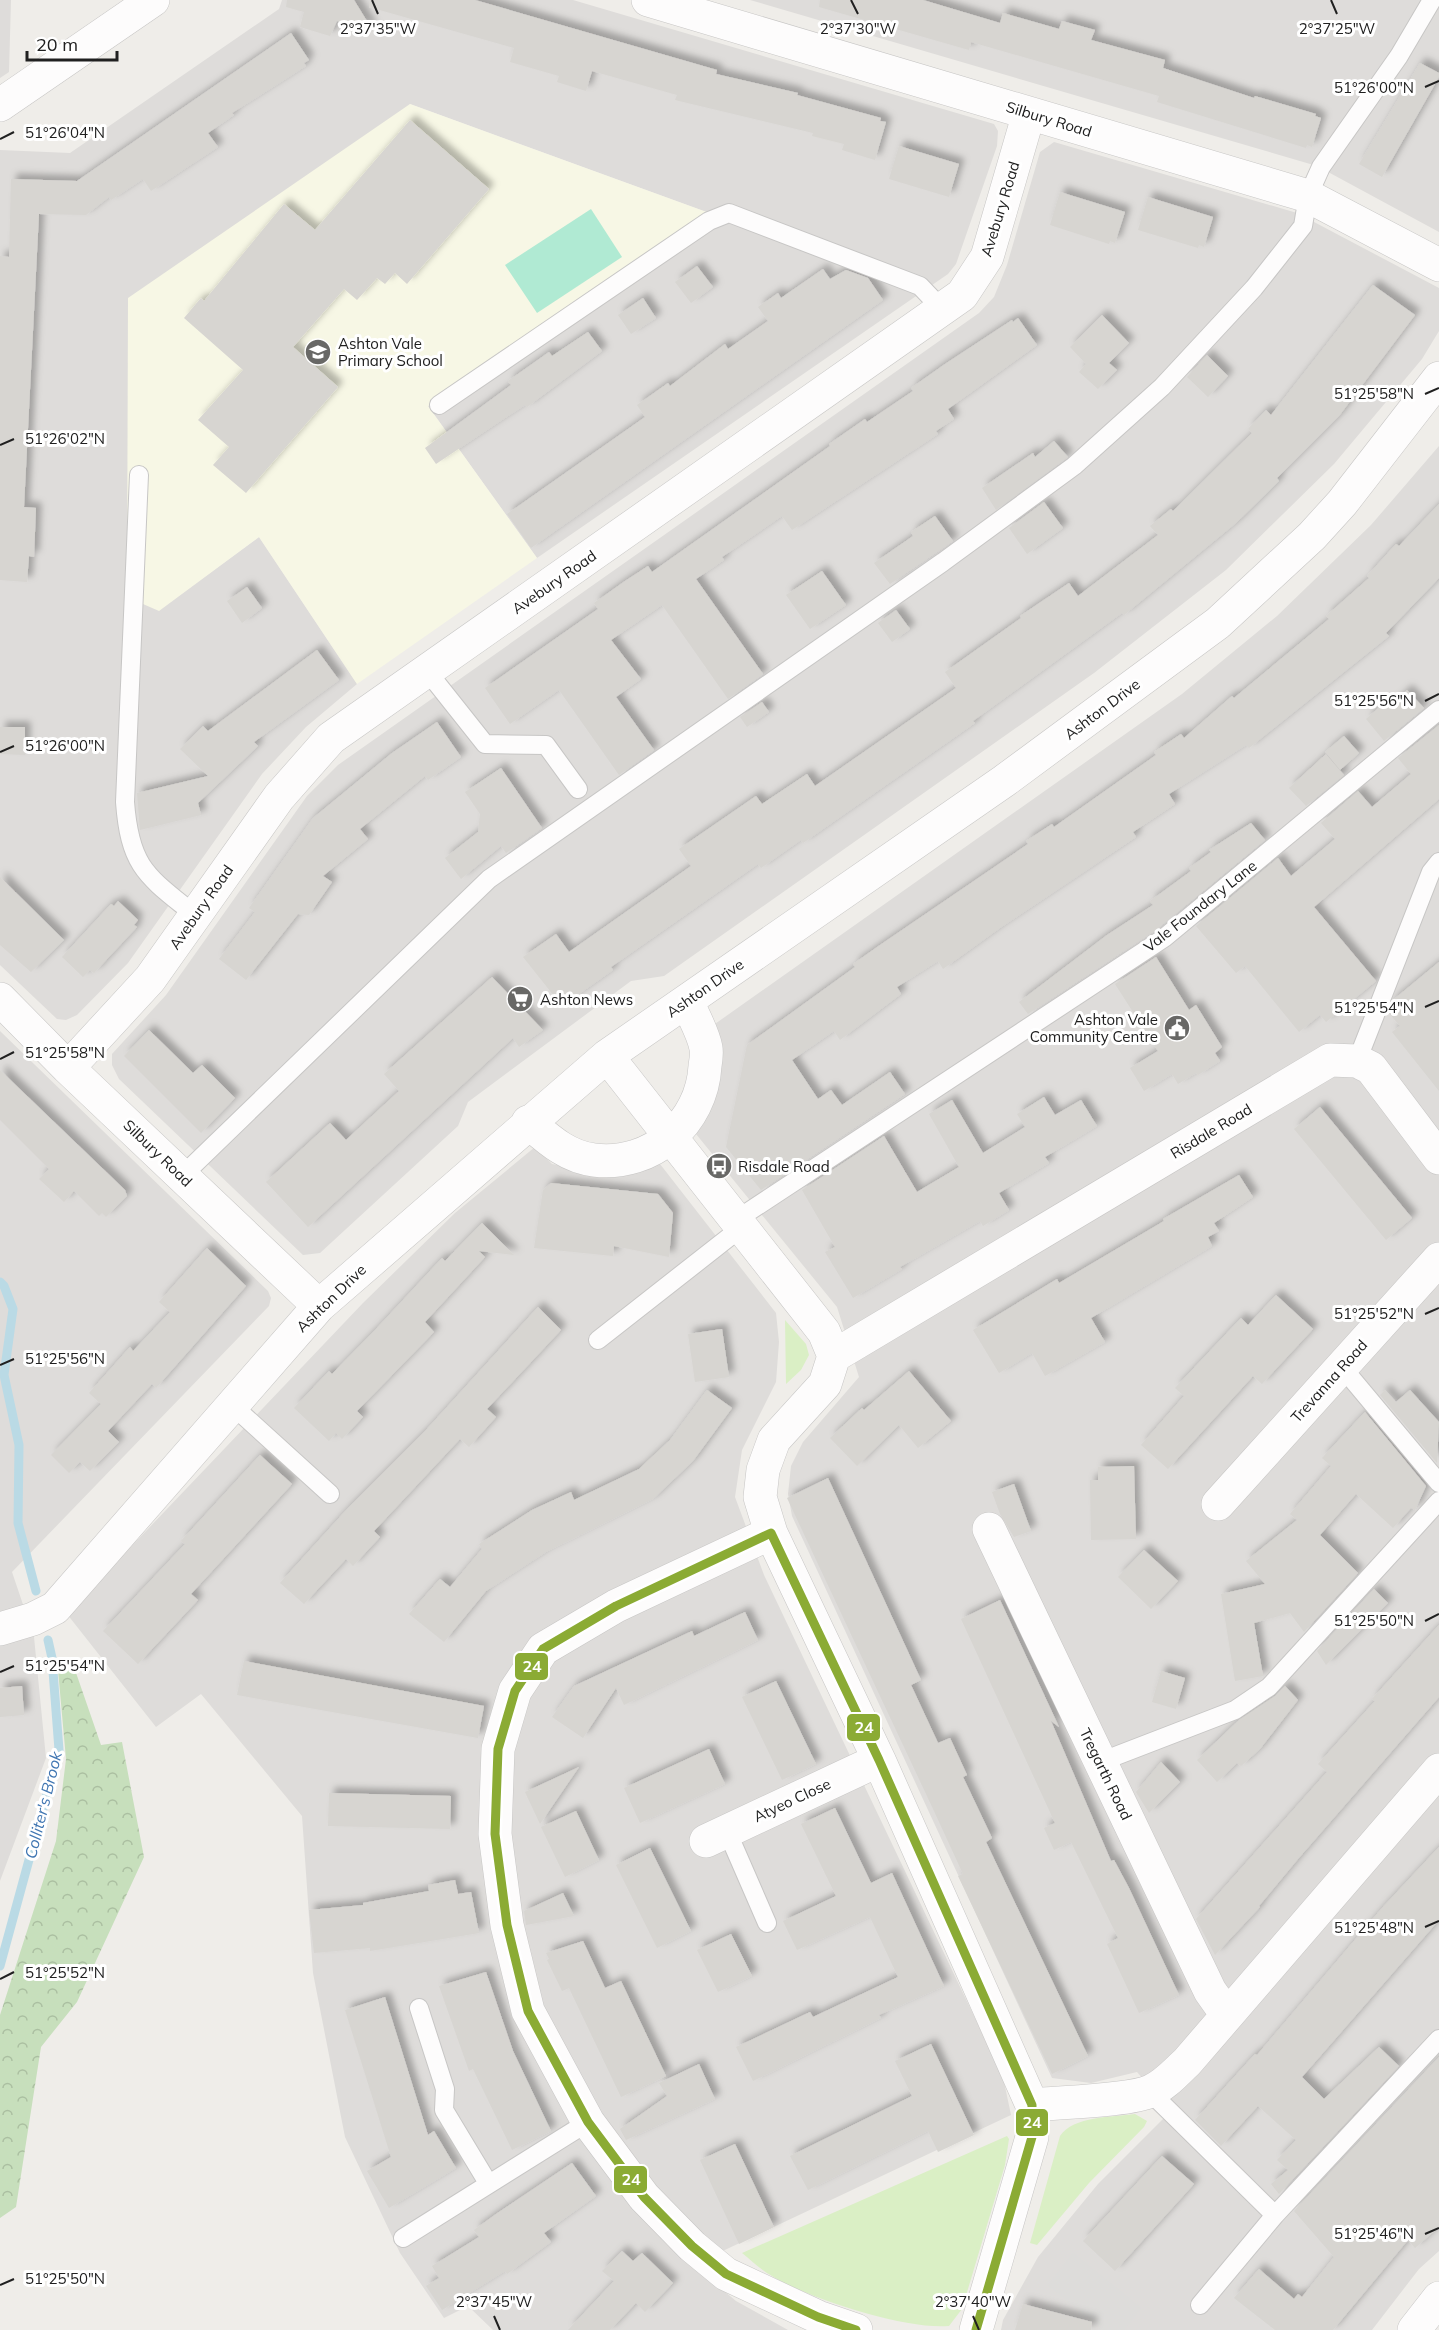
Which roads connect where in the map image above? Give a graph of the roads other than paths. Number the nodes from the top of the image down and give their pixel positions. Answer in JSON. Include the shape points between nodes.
{"nodes":[{"id":1,"x":153,"y":0,"type":"edge"},
{"id":2,"x":648,"y":0,"type":"edge"},
{"id":3,"x":1432,"y":0,"type":"edge"},
{"id":4,"x":0,"y":105,"type":"edge"},
{"id":5,"x":1029,"y":113,"type":"junction"},
{"id":6,"x":1308,"y":196,"type":"junction"},
{"id":7,"x":1439,"y":265,"type":"edge"},
{"id":8,"x":942,"y":309,"type":"junction"},
{"id":9,"x":1439,"y":378,"type":"edge"},
{"id":10,"x":440,"y":405,"type":"dead end"},
{"id":11,"x":138,"y":475,"type":"dead end"},
{"id":12,"x":427,"y":670,"type":"junction"},
{"id":13,"x":1439,"y":710,"type":"edge"},
{"id":14,"x":578,"y":789,"type":"dead end"},
{"id":15,"x":1439,"y":862,"type":"edge"},
{"id":16,"x":195,"y":915,"type":"junction"},
{"id":17,"x":0,"y":999,"type":"edge"},
{"id":18,"x":687,"y":1001,"type":"junction"},
{"id":19,"x":606,"y":1056,"type":"junction"},
{"id":20,"x":1357,"y":1060,"type":"junction"},
{"id":21,"x":68,"y":1068,"type":"junction"},
{"id":22,"x":528,"y":1122,"type":"junction"},
{"id":23,"x":672,"y":1137,"type":"junction"},
{"id":24,"x":1439,"y":1158,"type":"edge"},
{"id":25,"x":182,"y":1176,"type":"junction"},
{"id":26,"x":739,"y":1223,"type":"junction"},
{"id":27,"x":1439,"y":1259,"type":"edge"},
{"id":28,"x":318,"y":1306,"type":"junction"},
{"id":29,"x":598,"y":1340,"type":"dead end"},
{"id":30,"x":834,"y":1356,"type":"junction"},
{"id":31,"x":1342,"y":1367,"type":"junction"},
{"id":32,"x":232,"y":1405,"type":"junction"},
{"id":33,"x":1439,"y":1483,"type":"edge"},
{"id":34,"x":330,"y":1494,"type":"dead end"},
{"id":35,"x":1439,"y":1501,"type":"edge"},
{"id":36,"x":1218,"y":1504,"type":"dead end"},
{"id":37,"x":989,"y":1529,"type":"dead end"},
{"id":38,"x":771,"y":1533,"type":"junction"},
{"id":39,"x":0,"y":1629,"type":"edge"},
{"id":40,"x":879,"y":1760,"type":"junction"},
{"id":41,"x":1100,"y":1762,"type":"junction"},
{"id":42,"x":1439,"y":1770,"type":"edge"},
{"id":43,"x":716,"y":1836,"type":"joint"},
{"id":44,"x":766,"y":1923,"type":"dead end"},
{"id":45,"x":419,"y":2008,"type":"dead end"},
{"id":46,"x":1227,"y":2015,"type":"junction"},
{"id":47,"x":1439,"y":2039,"type":"edge"},
{"id":48,"x":1150,"y":2092,"type":"junction"},
{"id":49,"x":1032,"y":2105,"type":"junction"},
{"id":50,"x":588,"y":2122,"type":"junction"},
{"id":51,"x":488,"y":2183,"type":"junction"},
{"id":52,"x":1275,"y":2215,"type":"junction"},
{"id":53,"x":403,"y":2238,"type":"dead end"},
{"id":54,"x":1439,"y":2298,"type":"edge"},
{"id":55,"x":1200,"y":2305,"type":"dead end"},
{"id":56,"x":856,"y":2330,"type":"edge"},
{"id":57,"x":976,"y":2330,"type":"edge"},
{"id":58,"x":1414,"y":2330,"type":"edge"}],
"edges":[{"from":1,"to":4,"type":"street"},
{"from":2,"to":5,"type":"street","name":"Silbury Road"},
{"from":3,"to":6,"type":"lane","via":[[1399,56],[1321,167]]},
{"from":5,"to":6,"type":"street","name":"Silbury Road"},
{"from":5,"to":8,"type":"street","name":"Avebury Road","via":[[987,257],[962,295]]},
{"from":6,"to":7,"type":"street","name":"Silbury Road"},
{"from":6,"to":25,"type":"lane","via":[[1303,226],[1254,288],[1162,387],[1074,466],[489,879]]},
{"from":8,"to":10,"type":"lane","via":[[920,286],[729,213],[709,220]]},
{"from":8,"to":12,"type":"street","name":"Avebury Road"},
{"from":9,"to":18,"type":"street","name":"Ashton Drive","via":[[1342,503],[1218,623],[1004,782]]},
{"from":11,"to":16,"type":"lane","via":[[127,834],[147,876]]},
{"from":12,"to":14,"type":"lane","via":[[485,744],[546,745]]},
{"from":12,"to":16,"type":"street","name":"Avebury Road","via":[[331,738],[279,797]]},
{"from":13,"to":26,"type":"lane","name":"Vale Foundary Lane","via":[[1164,938]]},
{"from":15,"to":20,"type":"lane","via":[[1431,872]]},
{"from":16,"to":21,"type":"street","name":"Avebury Road","via":[[150,979]]},
{"from":17,"to":21,"type":"street","name":"Silbury Road"},
{"from":18,"to":19,"type":"street","name":"Ashton Drive"},
{"from":18,"to":23,"type":"street","via":[[706,1048],[704,1085],[690,1117]]},
{"from":19,"to":22,"type":"street","name":"Ashton Drive"},
{"from":19,"to":23,"type":"street"},
{"from":20,"to":24,"type":"street","via":[[1371,1068]]},
{"from":20,"to":30,"type":"street","name":"Risdale Road","via":[[1330,1060]]},
{"from":21,"to":25,"type":"street","name":"Silbury Road"},
{"from":22,"to":23,"type":"street","via":[[563,1151],[594,1160],[638,1156]]},
{"from":22,"to":28,"type":"street","name":"Ashton Drive"},
{"from":23,"to":26,"type":"street"},
{"from":25,"to":28,"type":"street","name":"Silbury Road"},
{"from":26,"to":29,"type":"lane","name":"Vale Foundary Lane"},
{"from":26,"to":30,"type":"street","via":[[824,1332]]},
{"from":27,"to":31,"type":"street","name":"Trevanna Road"},
{"from":28,"to":32,"type":"street","name":"Ashton Drive"},
{"from":30,"to":38,"type":"street","via":[[825,1384],[774,1440],[763,1470],[760,1497]]},
{"from":31,"to":33,"type":"lane"},
{"from":31,"to":36,"type":"street","name":"Trevanna Road"},
{"from":32,"to":34,"type":"lane"},
{"from":32,"to":39,"type":"street","name":"Ashton Drive","via":[[55,1608],[33,1620]]},
{"from":35,"to":41,"type":"lane","via":[[1269,1687],[1235,1710]]},
{"from":37,"to":41,"type":"street","name":"Tregarth Road"},
{"from":38,"to":40,"type":"street"},
{"from":38,"to":50,"type":"street","via":[[616,1606],[543,1649],[515,1691],[498,1749],[495,1834],[507,1925],[528,2011]]},
{"from":40,"to":43,"type":"street","name":"Atyeo Close"},
{"from":40,"to":49,"type":"street"},
{"from":41,"to":46,"type":"street","name":"Tregarth Road","via":[[1209,1991]]},
{"from":42,"to":46,"type":"street"},
{"from":43,"to":44,"type":"lane"},
{"from":45,"to":51,"type":"lane","via":[[445,2089],[444,2110]]},
{"from":46,"to":48,"type":"street","via":[[1187,2062]]},
{"from":47,"to":52,"type":"lane"},
{"from":48,"to":49,"type":"street"},
{"from":48,"to":52,"type":"lane"},
{"from":49,"to":57,"type":"street","via":[[1032,2136]]},
{"from":50,"to":51,"type":"lane"},
{"from":50,"to":56,"type":"street","via":[[644,2197],[692,2247],[726,2274],[818,2317]]},
{"from":51,"to":53,"type":"lane"},
{"from":52,"to":55,"type":"lane"},
{"from":54,"to":58,"type":"street"}]}
